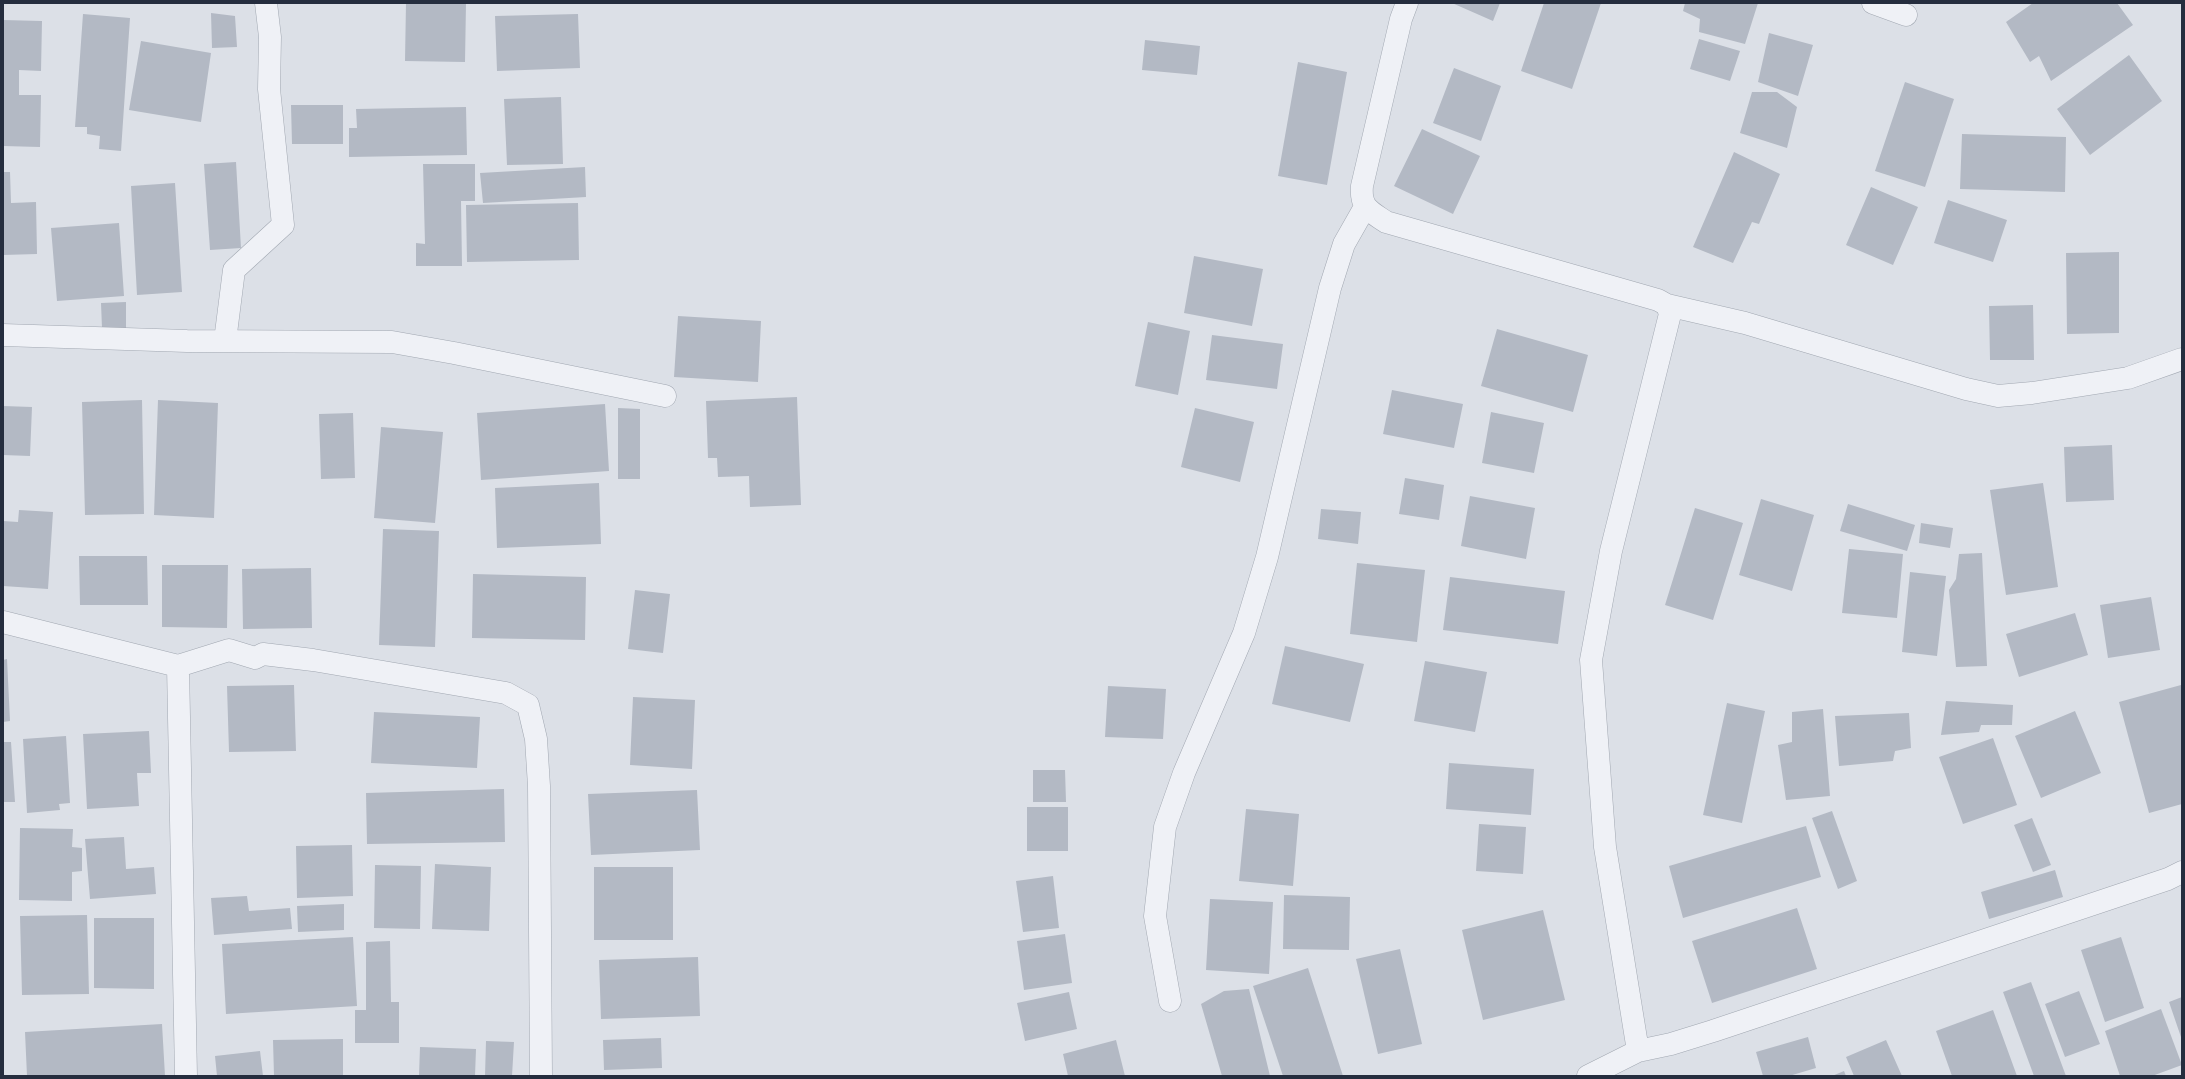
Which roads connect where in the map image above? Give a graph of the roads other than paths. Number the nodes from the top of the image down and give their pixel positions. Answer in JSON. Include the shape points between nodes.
{"nodes":[{"id":1,"x":266,"y":3,"type":"edge"},
{"id":2,"x":1407,"y":3,"type":"edge"},
{"id":3,"x":1873,"y":3,"type":"edge"},
{"id":4,"x":1906,"y":15,"type":"dead end"},
{"id":5,"x":1365,"y":208,"type":"junction"},
{"id":6,"x":1667,"y":305,"type":"junction"},
{"id":7,"x":3,"y":335,"type":"edge"},
{"id":8,"x":225,"y":341,"type":"junction"},
{"id":9,"x":2182,"y":359,"type":"edge"},
{"id":10,"x":665,"y":396,"type":"dead end"},
{"id":11,"x":3,"y":622,"type":"edge"},
{"id":12,"x":178,"y":666,"type":"junction"},
{"id":13,"x":2182,"y":872,"type":"edge"},
{"id":14,"x":1170,"y":1001,"type":"dead end"},
{"id":15,"x":1638,"y":1050,"type":"junction"},
{"id":16,"x":186,"y":1076,"type":"edge"},
{"id":17,"x":541,"y":1076,"type":"edge"},
{"id":18,"x":1588,"y":1076,"type":"edge"}],
"edges":[{"from":1,"to":8,"type":"street","via":[[270,37],[269,89],[283,226],[234,270]]},
{"from":2,"to":5,"type":"street","via":[[1401,19],[1362,186],[1361,196]]},
{"from":3,"to":4,"type":"street"},
{"from":5,"to":6,"type":"street","via":[[1386,222],[1658,300]]},
{"from":5,"to":14,"type":"street","via":[[1344,244],[1330,288],[1267,557],[1244,633],[1184,773],[1165,827],[1155,916]]},
{"from":6,"to":9,"type":"street","via":[[1745,323],[1966,389],[1998,396],[2128,378]]},
{"from":6,"to":15,"type":"street","via":[[1670,314],[1611,551],[1591,660],[1605,847]]},
{"from":7,"to":8,"type":"street"},
{"from":8,"to":10,"type":"street","via":[[392,342],[454,352]]},
{"from":11,"to":12,"type":"street"},
{"from":12,"to":16,"type":"street"},
{"from":12,"to":17,"type":"street","via":[[229,650],[255,658],[263,654],[506,693],[528,705],[536,739],[539,786]]},
{"from":13,"to":15,"type":"street","via":[[2168,879],[1769,1012],[1671,1044]]},
{"from":15,"to":18,"type":"street"}]}
